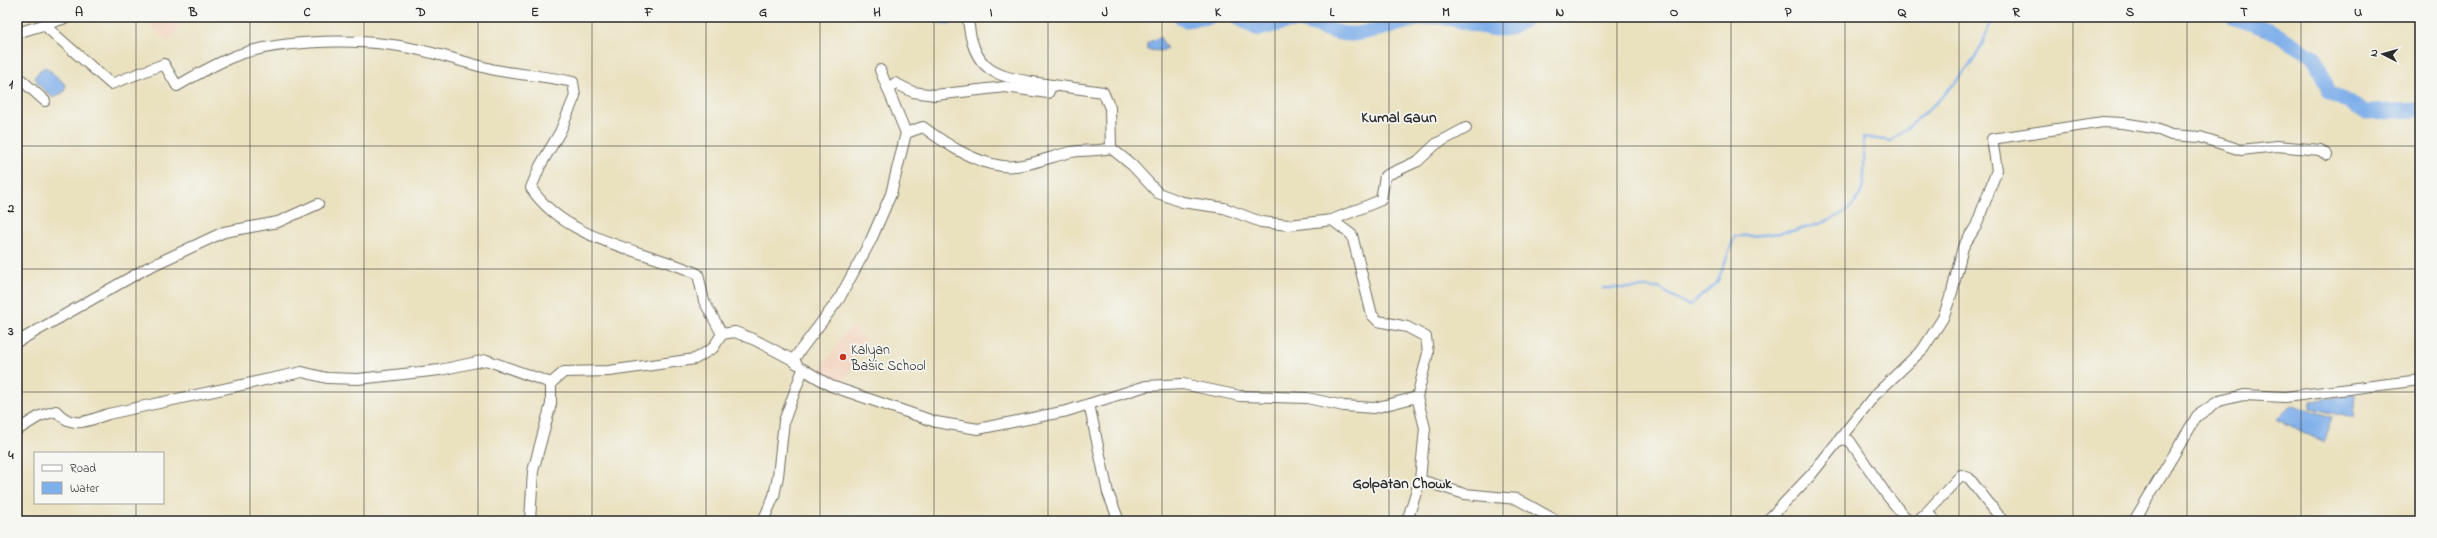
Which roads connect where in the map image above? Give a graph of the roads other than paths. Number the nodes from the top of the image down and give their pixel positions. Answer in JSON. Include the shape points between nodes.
{"nodes":[{"id":1,"x":69,"y":17,"type":"edge"},
{"id":2,"x":968,"y":20,"type":"edge"},
{"id":3,"x":41,"y":23,"type":"edge"},
{"id":4,"x":17,"y":33,"type":"edge"},
{"id":5,"x":880,"y":70,"type":"dead end"},
{"id":6,"x":17,"y":76,"type":"edge"},
{"id":7,"x":1052,"y":85,"type":"junction"},
{"id":8,"x":888,"y":90,"type":"junction"},
{"id":9,"x":45,"y":101,"type":"dead end"},
{"id":10,"x":1466,"y":128,"type":"dead end"},
{"id":11,"x":906,"y":133,"type":"junction"},
{"id":12,"x":1110,"y":148,"type":"junction"},
{"id":13,"x":2328,"y":155,"type":"dead end"},
{"id":14,"x":318,"y":204,"type":"dead end"},
{"id":15,"x":1332,"y":220,"type":"junction"},
{"id":16,"x":722,"y":334,"type":"junction"},
{"id":17,"x":17,"y":342,"type":"edge"},
{"id":18,"x":793,"y":360,"type":"junction"},
{"id":19,"x":803,"y":369,"type":"junction"},
{"id":20,"x":2420,"y":380,"type":"edge"},
{"id":21,"x":551,"y":383,"type":"junction"},
{"id":22,"x":1417,"y":397,"type":"junction"},
{"id":23,"x":1089,"y":404,"type":"junction"},
{"id":24,"x":17,"y":430,"type":"edge"},
{"id":25,"x":1841,"y":438,"type":"junction"},
{"id":26,"x":1420,"y":480,"type":"junction"},
{"id":27,"x":1927,"y":512,"type":"junction"},
{"id":28,"x":530,"y":521,"type":"edge"},
{"id":29,"x":763,"y":521,"type":"edge"},
{"id":30,"x":1119,"y":521,"type":"edge"},
{"id":31,"x":1407,"y":521,"type":"edge"},
{"id":32,"x":1557,"y":521,"type":"edge"},
{"id":33,"x":1767,"y":521,"type":"edge"},
{"id":34,"x":1908,"y":521,"type":"edge"},
{"id":35,"x":1917,"y":521,"type":"edge"},
{"id":36,"x":1935,"y":521,"type":"edge"},
{"id":37,"x":2003,"y":521,"type":"edge"},
{"id":38,"x":2134,"y":521,"type":"edge"}],
"edges":[{"from":1,"to":3,"type":"street"},
{"from":2,"to":7,"type":"street","via":[[983,66],[1003,77]]},
{"from":3,"to":4,"type":"street"},
{"from":3,"to":16,"type":"street","via":[[111,84],[164,64],[177,86],[231,57],[274,47],[338,41],[393,45],[496,70],[542,75],[573,82],[575,96],[560,132],[540,166],[531,188],[541,202],[570,224],[603,240],[675,263],[698,274],[704,301]]},
{"from":5,"to":8,"type":"street"},
{"from":6,"to":9,"type":"street"},
{"from":7,"to":8,"type":"street","via":[[1048,93],[1005,87],[935,96],[913,92],[895,83]]},
{"from":7,"to":12,"type":"street","via":[[1103,92],[1110,108]]},
{"from":8,"to":11,"type":"street"},
{"from":10,"to":15,"type":"street","via":[[1436,144],[1418,161],[1385,176],[1381,200]]},
{"from":11,"to":12,"type":"street","via":[[923,127],[949,146],[1003,166],[1029,163],[1083,150],[1097,152]]},
{"from":11,"to":18,"type":"street","via":[[891,194],[871,240],[839,299]]},
{"from":12,"to":15,"type":"street","via":[[1132,165],[1158,193],[1182,202],[1224,208],[1262,222],[1289,225]]},
{"from":13,"to":25,"type":"street","via":[[2320,150],[2277,146],[2241,150],[2200,137],[2171,135],[2154,128],[2103,122],[1992,139],[1997,170],[1976,226],[1963,247],[1952,292],[1942,318],[1923,349],[1874,396]]},
{"from":14,"to":17,"type":"street","via":[[278,222],[224,232],[147,268]]},
{"from":15,"to":22,"type":"street","via":[[1352,235],[1372,315],[1378,321],[1407,327],[1426,337],[1428,353]]},
{"from":16,"to":18,"type":"street","via":[[735,332]]},
{"from":16,"to":21,"type":"street","via":[[714,348],[695,359],[609,371],[564,372]]},
{"from":18,"to":19,"type":"street"},
{"from":19,"to":23,"type":"street","via":[[831,386],[936,422],[978,429]]},
{"from":19,"to":29,"type":"street","via":[[784,421],[774,496]]},
{"from":20,"to":38,"type":"street","via":[[2286,397],[2244,395],[2219,401],[2197,416]]},
{"from":21,"to":24,"type":"street","via":[[486,360],[440,370],[358,380],[327,378],[302,372],[108,414],[78,423],[63,419],[56,411],[40,416]]},
{"from":21,"to":28,"type":"street","via":[[551,404],[533,471]]},
{"from":22,"to":23,"type":"street","via":[[1374,408],[1344,406],[1307,398],[1240,396],[1183,384],[1146,386]]},
{"from":22,"to":26,"type":"street","via":[[1425,428]]},
{"from":23,"to":30,"type":"street","via":[[1108,493]]},
{"from":25,"to":33,"type":"street"},
{"from":25,"to":34,"type":"street","via":[[1850,441]]},
{"from":26,"to":31,"type":"street"},
{"from":26,"to":32,"type":"street","via":[[1465,494],[1517,499]]},
{"from":27,"to":35,"type":"street"},
{"from":27,"to":36,"type":"street"},
{"from":27,"to":37,"type":"street","via":[[1961,475],[1969,478]]}]}
